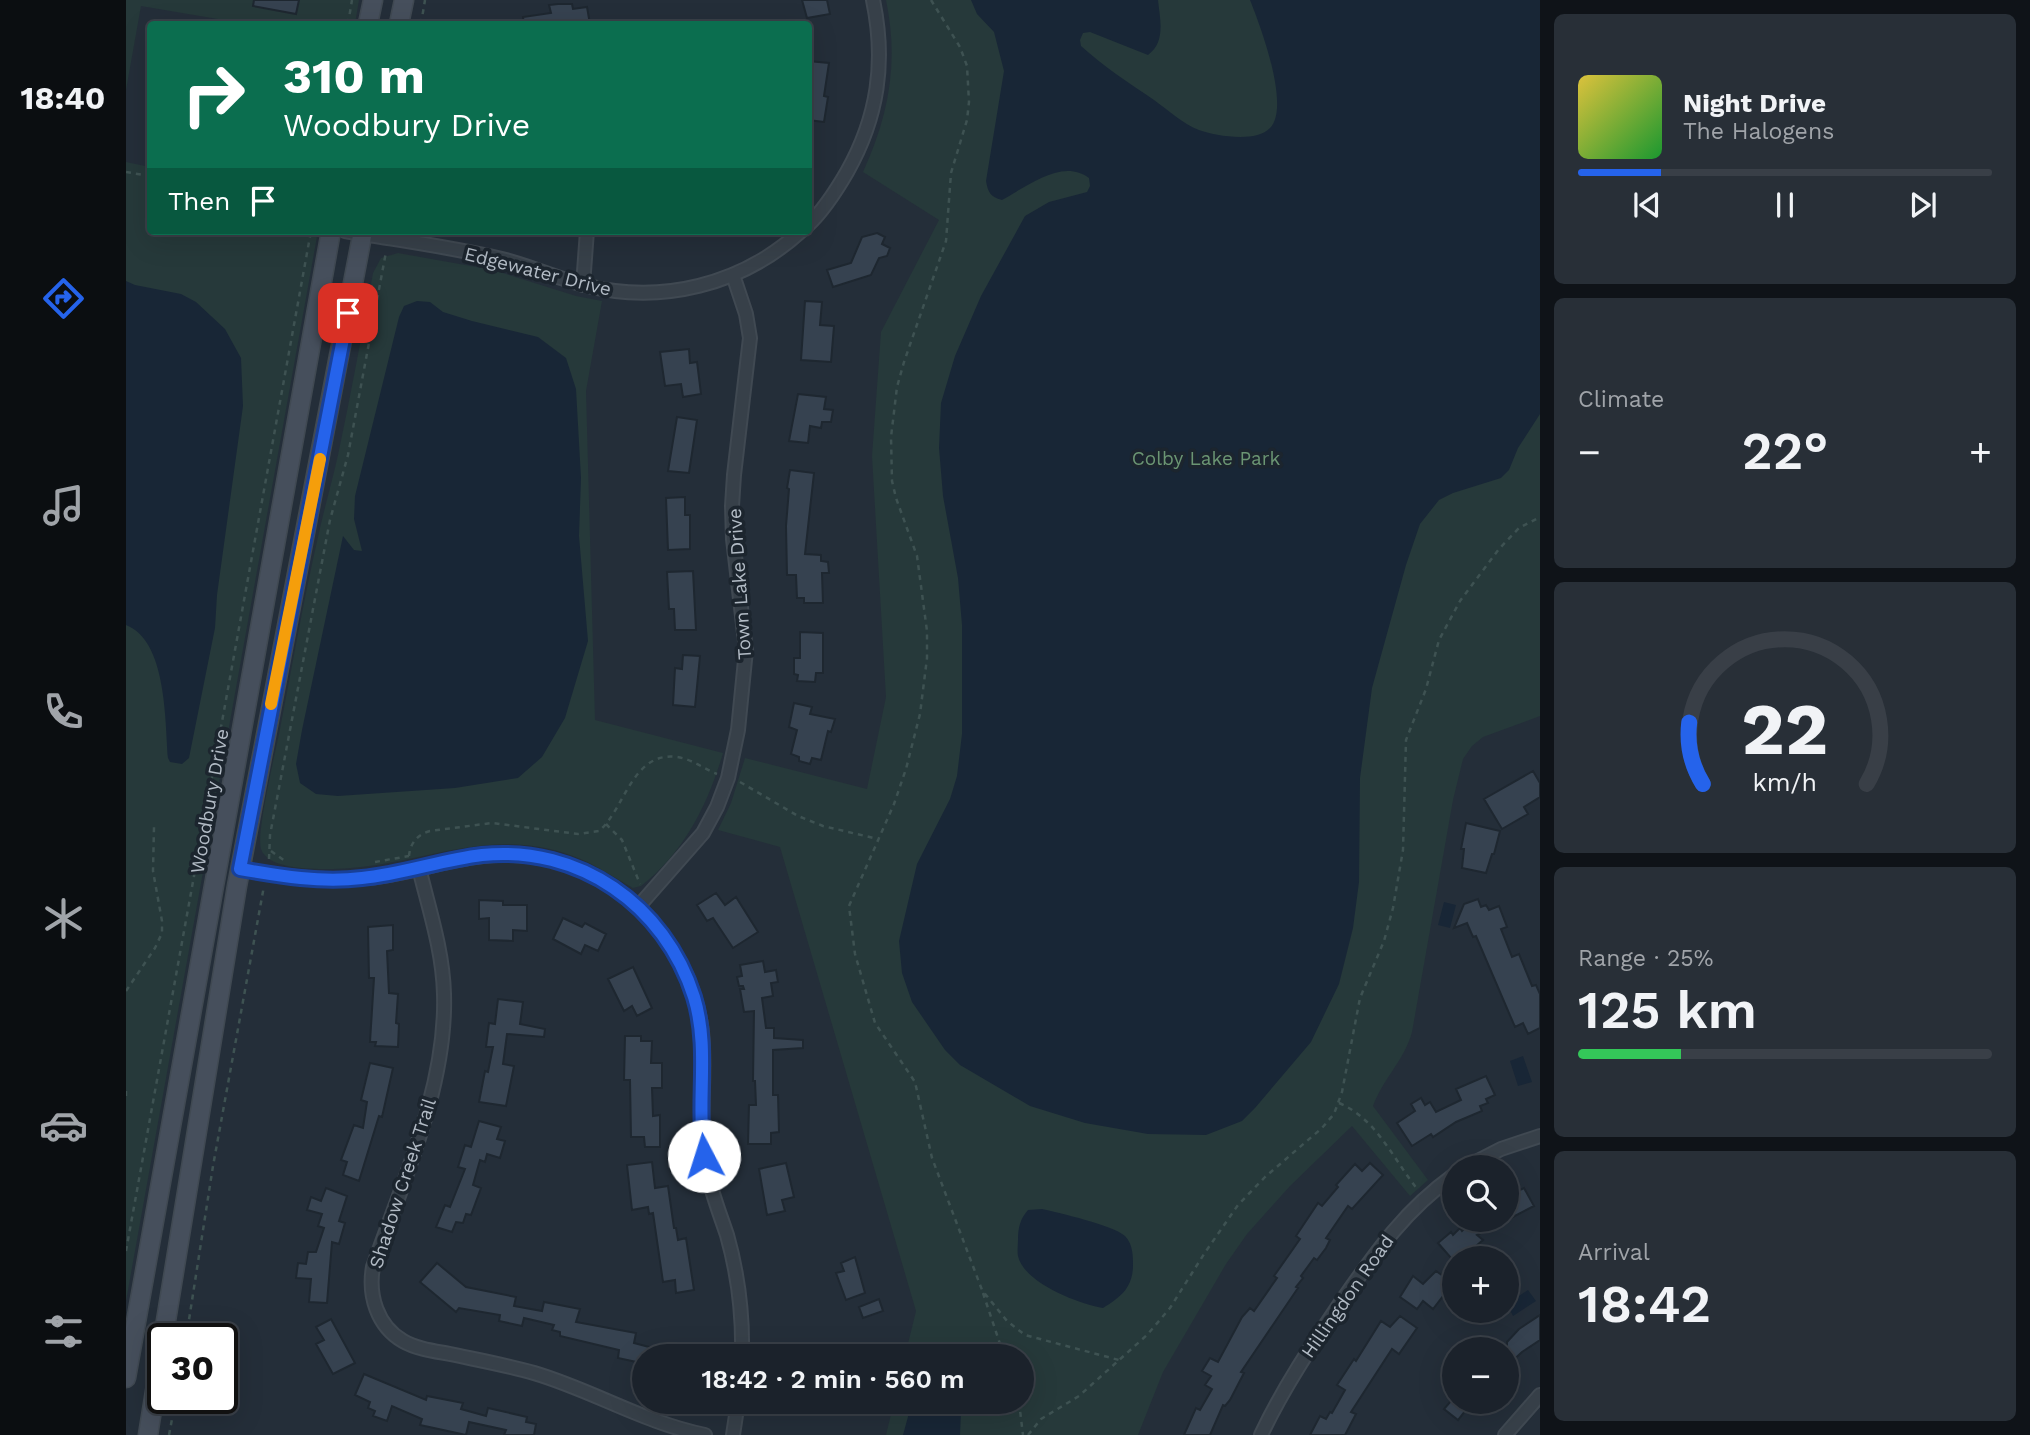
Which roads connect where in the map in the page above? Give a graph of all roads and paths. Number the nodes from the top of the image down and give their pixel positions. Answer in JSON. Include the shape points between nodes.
{"nodes":[{"id":1,"x":352,"y":0,"type":"edge"},
{"id":2,"x":373,"y":0,"type":"edge"},
{"id":3,"x":404,"y":0,"type":"edge"},
{"id":4,"x":425,"y":0,"type":"edge"},
{"id":5,"x":873,"y":0,"type":"edge"},
{"id":6,"x":931,"y":0,"type":"edge"},
{"id":7,"x":348,"y":21,"type":"edge"},
{"id":8,"x":369,"y":21,"type":"edge"},
{"id":9,"x":400,"y":21,"type":"edge"},
{"id":10,"x":422,"y":21,"type":"edge"},
{"id":11,"x":126,"y":172,"type":"edge"},
{"id":12,"x":147,"y":176,"type":"edge"},
{"id":13,"x":812,"y":220,"type":"edge"},
{"id":14,"x":310,"y":235,"type":"edge"},
{"id":15,"x":330,"y":235,"type":"edge"},
{"id":16,"x":356,"y":235,"type":"edge"},
{"id":17,"x":370,"y":235,"type":"edge"},
{"id":18,"x":587,"y":235,"type":"edge"},
{"id":19,"x":797,"y":235,"type":"edge"},
{"id":20,"x":388,"y":239,"type":"junction"},
{"id":21,"x":733,"y":275,"type":"junction"},
{"id":22,"x":583,"y":285,"type":"junction"},
{"id":23,"x":1540,"y":517,"type":"edge"},
{"id":24,"x":713,"y":773,"type":"dead end"},
{"id":25,"x":742,"y":783,"type":"dead end"},
{"id":26,"x":606,"y":824,"type":"junction"},
{"id":27,"x":155,"y":827,"type":"dead end"},
{"id":28,"x":879,"y":839,"type":"junction"},
{"id":29,"x":409,"y":856,"type":"junction"},
{"id":30,"x":291,"y":862,"type":"dead end"},
{"id":31,"x":363,"y":863,"type":"dead end"},
{"id":32,"x":240,"y":869,"type":"junction"},
{"id":33,"x":415,"y":869,"type":"junction"},
{"id":34,"x":262,"y":894,"type":"dead end"},
{"id":35,"x":638,"y":907,"type":"junction"},
{"id":36,"x":126,"y":991,"type":"edge"},
{"id":37,"x":126,"y":1091,"type":"edge"},
{"id":38,"x":126,"y":1100,"type":"edge"},
{"id":39,"x":1339,"y":1103,"type":"junction"},
{"id":40,"x":1540,"y":1136,"type":"edge"},
{"id":41,"x":1489,"y":1155,"type":"edge"},
{"id":42,"x":1442,"y":1185,"type":"edge"},
{"id":43,"x":1415,"y":1186,"type":"dead end"},
{"id":44,"x":126,"y":1251,"type":"edge"},
{"id":45,"x":982,"y":1290,"type":"junction"},
{"id":46,"x":166,"y":1323,"type":"edge"},
{"id":47,"x":189,"y":1323,"type":"edge"},
{"id":48,"x":742,"y":1344,"type":"edge"},
{"id":49,"x":1000,"y":1344,"type":"edge"},
{"id":50,"x":1119,"y":1360,"type":"junction"},
{"id":51,"x":126,"y":1378,"type":"edge"},
{"id":52,"x":1540,"y":1395,"type":"edge"},
{"id":53,"x":151,"y":1414,"type":"edge"},
{"id":54,"x":173,"y":1414,"type":"edge"},
{"id":55,"x":736,"y":1414,"type":"edge"},
{"id":56,"x":1022,"y":1414,"type":"edge"},
{"id":57,"x":148,"y":1435,"type":"edge"},
{"id":58,"x":169,"y":1435,"type":"edge"},
{"id":59,"x":705,"y":1435,"type":"edge"},
{"id":60,"x":733,"y":1435,"type":"edge"},
{"id":61,"x":1026,"y":1435,"type":"edge"},
{"id":62,"x":1261,"y":1435,"type":"edge"},
{"id":63,"x":1505,"y":1435,"type":"edge"}],
"edges":[{"from":1,"to":7,"type":"path"},
{"from":2,"to":8,"type":"main road"},
{"from":3,"to":9,"type":"main road"},
{"from":4,"to":10,"type":"path"},
{"from":5,"to":13,"type":"street","via":[[879,79],[873,115],[839,187]]},
{"from":6,"to":28,"type":"path","via":[[960,47],[967,66],[969,102],[951,173],[946,241],[904,362],[894,411],[892,481],[917,556],[927,658],[920,714],[906,769]]},
{"from":11,"to":12,"type":"path"},
{"from":14,"to":44,"type":"path"},
{"from":15,"to":51,"type":"main road","name":"Woodbury Drive"},
{"from":16,"to":32,"type":"main road"},
{"from":17,"to":20,"type":"street","name":"Edgewater Drive"},
{"from":18,"to":22,"type":"street"},
{"from":19,"to":21,"type":"street","name":"Edgewater Drive","via":[[761,262]]},
{"from":20,"to":22,"type":"street","name":"Edgewater Drive","via":[[503,259]]},
{"from":20,"to":30,"type":"path","via":[[270,835],[271,851]]},
{"from":21,"to":22,"type":"street","name":"Edgewater Drive","via":[[681,291],[648,294]]},
{"from":21,"to":35,"type":"street","name":"Town Lake Drive","via":[[750,338],[732,506],[746,650],[738,730],[728,778],[703,833]]},
{"from":23,"to":39,"type":"path","via":[[1507,540],[1456,607],[1442,633],[1409,727],[1399,875],[1384,941],[1360,998]]},
{"from":24,"to":26,"type":"path","via":[[677,757],[656,760],[632,780]]},
{"from":25,"to":28,"type":"path","via":[[823,826]]},
{"from":26,"to":29,"type":"path","via":[[585,834],[502,824],[430,831],[416,839]]},
{"from":26,"to":35,"type":"path","via":[[622,840],[632,864],[640,885]]},
{"from":27,"to":36,"type":"path","via":[[153,871],[162,933]]},
{"from":28,"to":45,"type":"path","via":[[849,906],[855,954],[876,1023],[915,1082],[932,1158]]},
{"from":29,"to":31,"type":"path"},
{"from":29,"to":33,"type":"path"},
{"from":32,"to":33,"type":"street","via":[[334,879]]},
{"from":32,"to":46,"type":"main road"},
{"from":33,"to":35,"type":"street","via":[[483,855],[545,858],[594,876]]},
{"from":33,"to":59,"type":"street","name":"Shadow Creek Trail","via":[[439,950],[443,1028],[428,1108],[373,1267],[372,1299],[381,1317],[398,1337],[422,1349],[533,1373],[659,1423]]},
{"from":34,"to":47,"type":"path"},
{"from":35,"to":48,"type":"street","via":[[664,934],[682,966],[702,1031],[702,1142],[736,1278]]},
{"from":37,"to":38,"type":"path"},
{"from":39,"to":43,"type":"path","via":[[1365,1119]]},
{"from":39,"to":50,"type":"path","via":[[1327,1124],[1244,1199],[1163,1317]]},
{"from":40,"to":41,"type":"street"},
{"from":42,"to":62,"type":"street","name":"Hillingdon Road","via":[[1410,1210],[1378,1248],[1304,1358]]},
{"from":45,"to":49,"type":"path"},
{"from":45,"to":50,"type":"path","via":[[1025,1335]]},
{"from":50,"to":61,"type":"path"},
{"from":52,"to":63,"type":"street"},
{"from":53,"to":57,"type":"main road"},
{"from":54,"to":58,"type":"path"},
{"from":55,"to":60,"type":"street"},
{"from":56,"to":61,"type":"path"}]}
